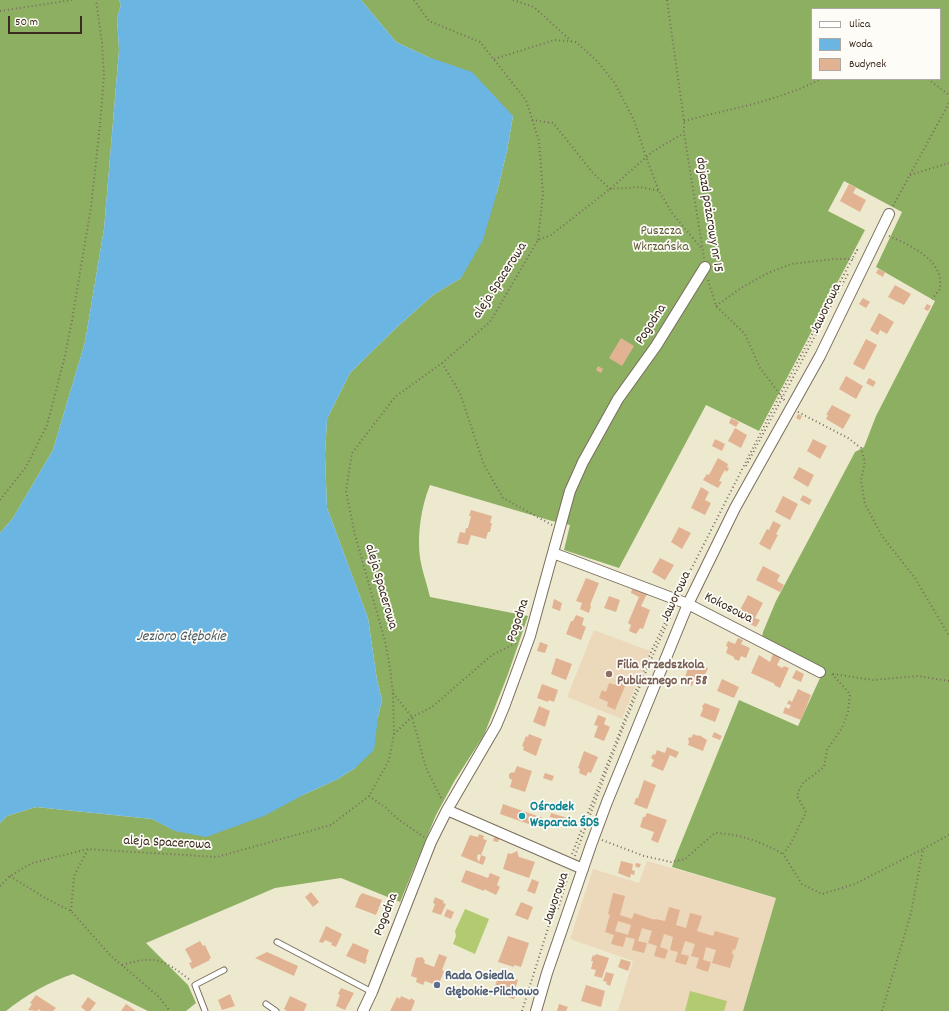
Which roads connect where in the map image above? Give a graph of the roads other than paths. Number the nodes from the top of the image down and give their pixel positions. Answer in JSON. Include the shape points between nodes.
{"nodes":[{"id":1,"x":889,"y":214,"type":"road end"},
{"id":2,"x":705,"y":267,"type":"road end"},
{"id":3,"x":553,"y":553,"type":"junction"},
{"id":4,"x":688,"y":604,"type":"junction"},
{"id":5,"x":820,"y":672,"type":"road end"},
{"id":6,"x":447,"y":810,"type":"junction"},
{"id":7,"x":582,"y":869,"type":"junction"},
{"id":8,"x":277,"y":942,"type":"dead end"},
{"id":9,"x":224,"y":970,"type":"dead end"},
{"id":10,"x":372,"y":992,"type":"junction"},
{"id":11,"x":266,"y":1004,"type":"dead end"},
{"id":12,"x":205,"y":1011,"type":"edge"},
{"id":13,"x":276,"y":1011,"type":"edge"},
{"id":14,"x":363,"y":1011,"type":"edge"},
{"id":15,"x":536,"y":1011,"type":"edge"}],
"edges":[{"from":1,"to":4,"type":"street","name":"Jaworowa","via":[[820,356],[735,508]]},
{"from":2,"to":3,"type":"street","name":"Pogodna","via":[[656,346],[618,399],[593,442],[570,491]]},
{"from":3,"to":4,"type":"street","name":"Kokosowa"},
{"from":3,"to":6,"type":"street","name":"Pogodna","via":[[530,636],[496,726]]},
{"from":4,"to":5,"type":"street","name":"Kokosowa"},
{"from":4,"to":7,"type":"street","name":"Jaworowa"},
{"from":6,"to":7,"type":"street"},
{"from":6,"to":10,"type":"street","name":"Pogodna"},
{"from":7,"to":15,"type":"street","name":"Jaworowa"},
{"from":8,"to":10,"type":"lane"},
{"from":9,"to":12,"type":"lane","via":[[195,985]]},
{"from":10,"to":14,"type":"street","name":"Pogodna"},
{"from":11,"to":13,"type":"lane"}]}
